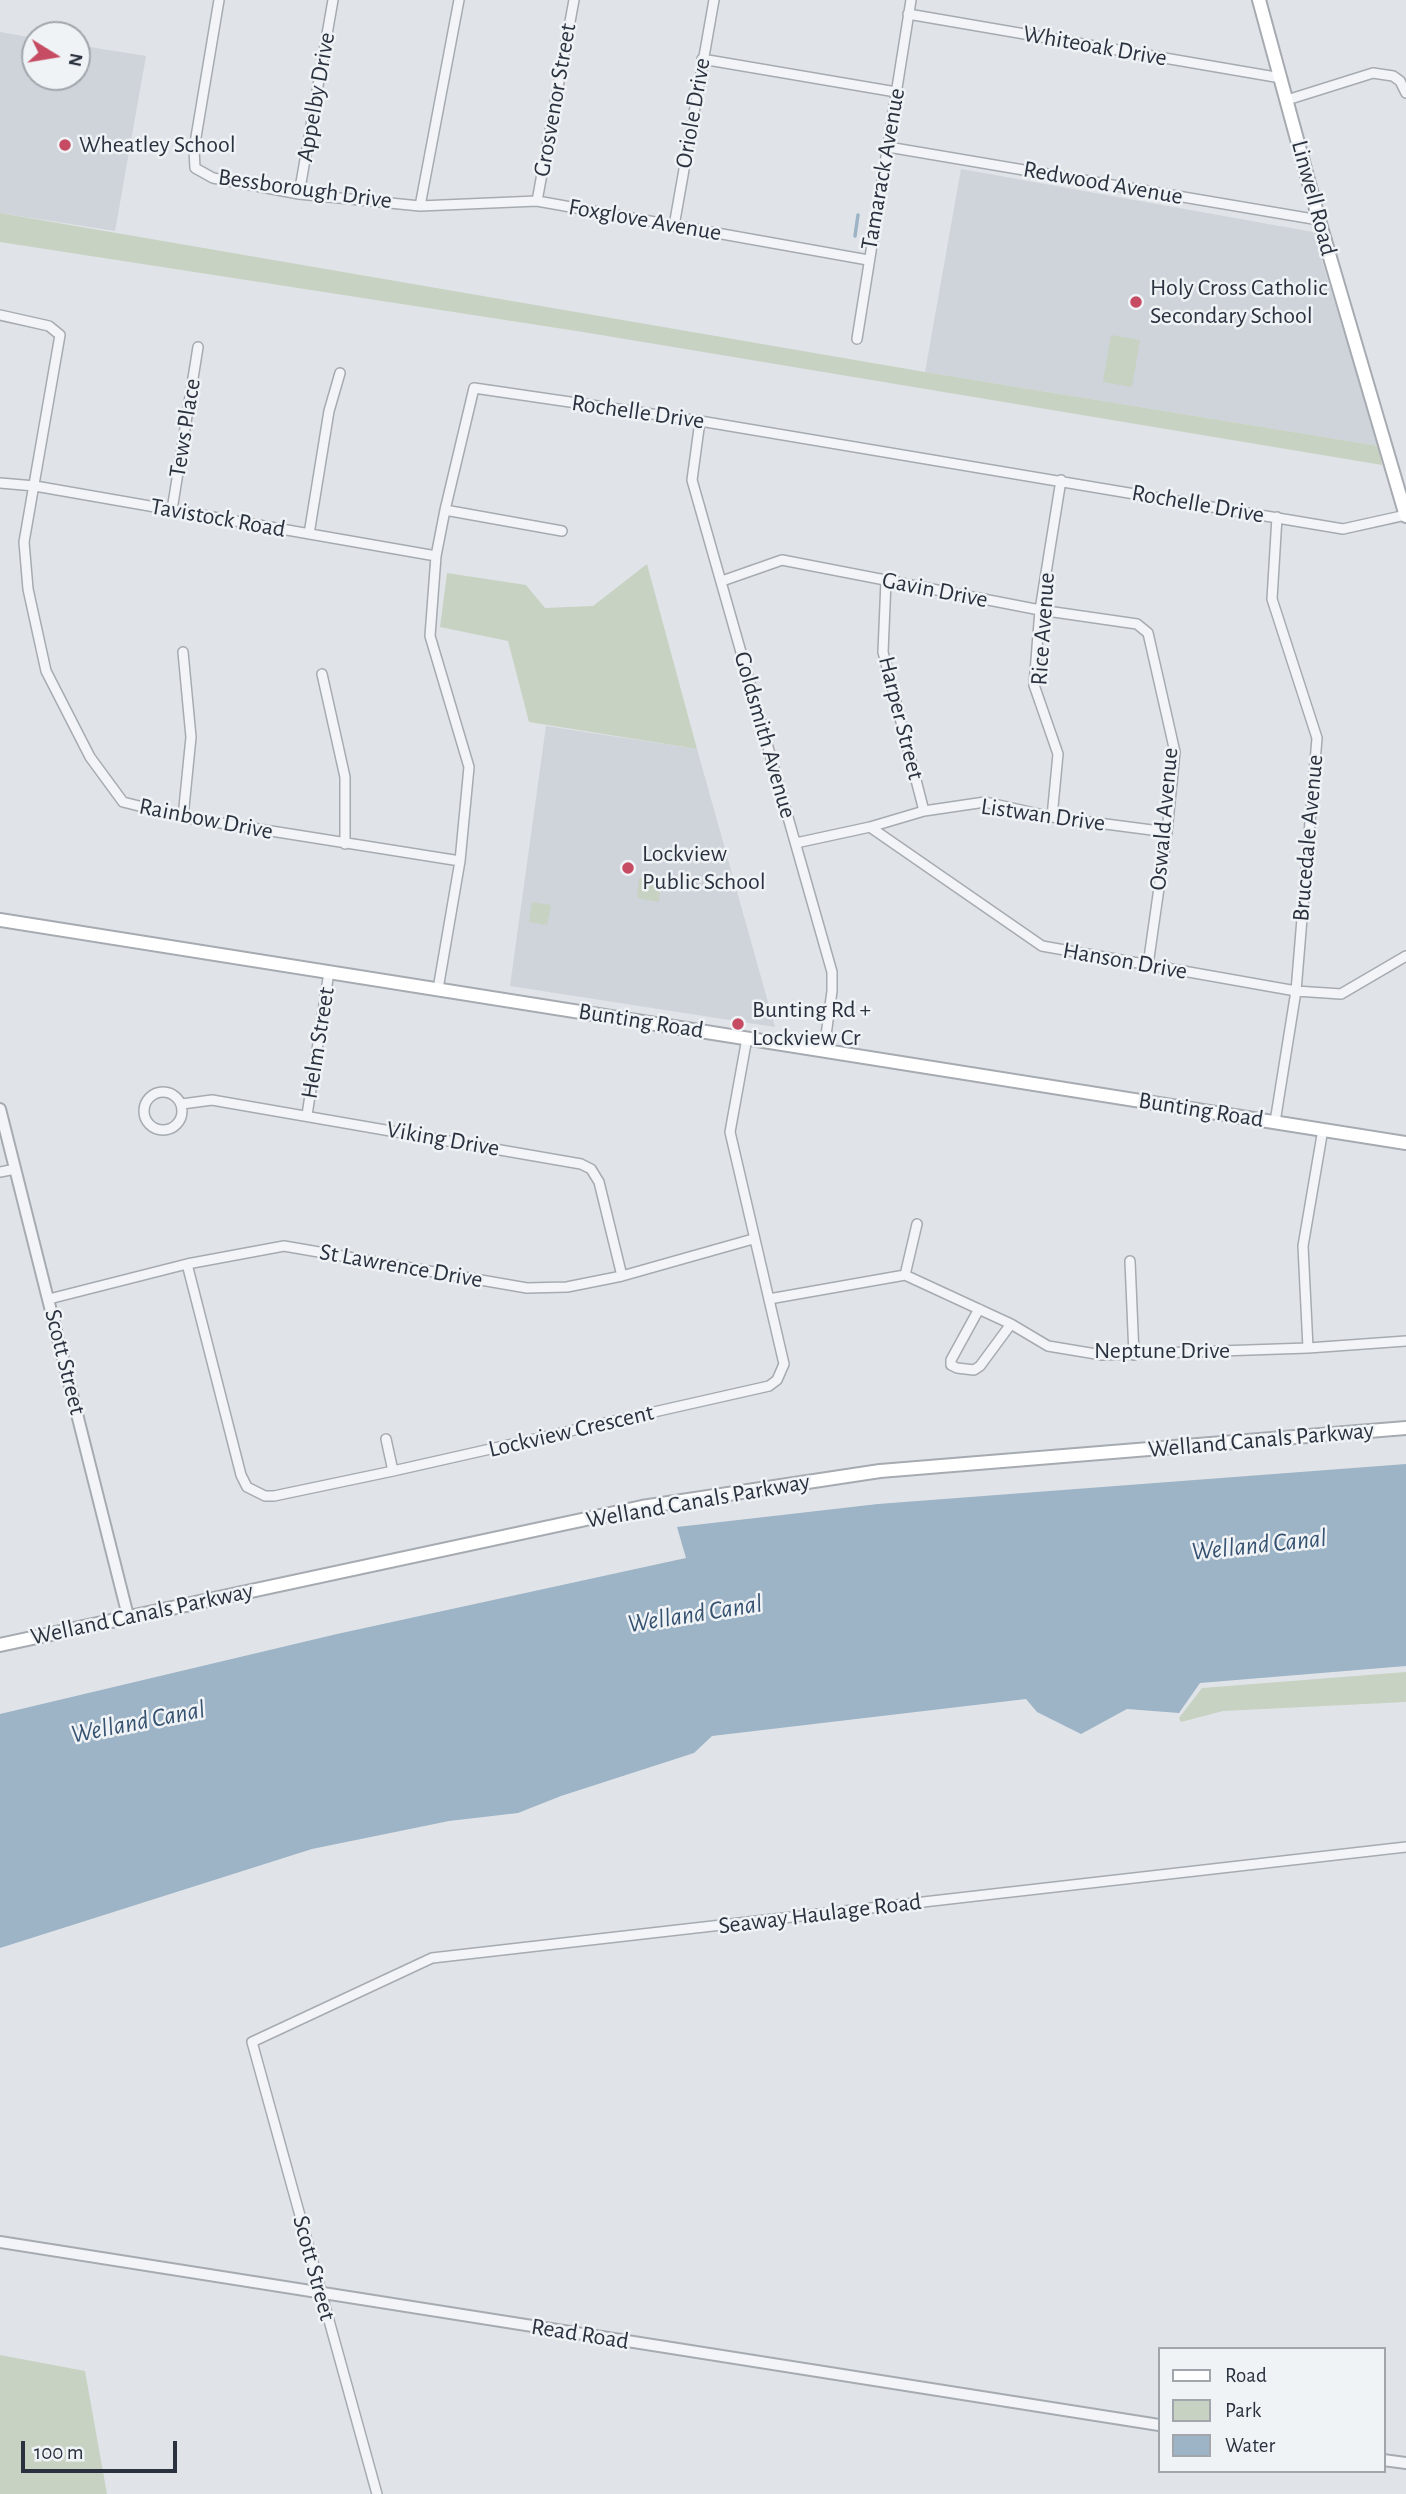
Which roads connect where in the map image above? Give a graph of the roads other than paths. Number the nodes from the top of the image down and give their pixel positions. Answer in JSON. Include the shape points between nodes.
{"nodes":[{"id":1,"x":219,"y":0,"type":"edge"},
{"id":2,"x":333,"y":0,"type":"edge"},
{"id":3,"x":459,"y":0,"type":"edge"},
{"id":4,"x":574,"y":0,"type":"edge"},
{"id":5,"x":714,"y":0,"type":"edge"},
{"id":6,"x":911,"y":0,"type":"edge"},
{"id":7,"x":1259,"y":0,"type":"edge"},
{"id":8,"x":908,"y":14,"type":"junction"},
{"id":9,"x":702,"y":59,"type":"junction"},
{"id":10,"x":1281,"y":78,"type":"junction"},
{"id":11,"x":896,"y":92,"type":"junction"},
{"id":12,"x":1406,"y":93,"type":"edge"},
{"id":13,"x":1287,"y":100,"type":"junction"},
{"id":14,"x":887,"y":147,"type":"junction"},
{"id":15,"x":299,"y":194,"type":"junction"},
{"id":16,"x":537,"y":201,"type":"junction"},
{"id":17,"x":420,"y":206,"type":"junction"},
{"id":18,"x":1319,"y":220,"type":"junction"},
{"id":19,"x":674,"y":226,"type":"junction"},
{"id":20,"x":868,"y":260,"type":"junction"},
{"id":21,"x":0,"y":315,"type":"edge"},
{"id":22,"x":857,"y":339,"type":"dead end"},
{"id":23,"x":198,"y":347,"type":"dead end"},
{"id":24,"x":340,"y":373,"type":"dead end"},
{"id":25,"x":700,"y":421,"type":"junction"},
{"id":26,"x":1061,"y":480,"type":"junction"},
{"id":27,"x":0,"y":483,"type":"edge"},
{"id":28,"x":35,"y":486,"type":"junction"},
{"id":29,"x":172,"y":510,"type":"junction"},
{"id":30,"x":445,"y":510,"type":"junction"},
{"id":31,"x":1406,"y":516,"type":"edge"},
{"id":32,"x":1277,"y":517,"type":"junction"},
{"id":33,"x":562,"y":531,"type":"dead end"},
{"id":34,"x":309,"y":534,"type":"junction"},
{"id":35,"x":436,"y":556,"type":"junction"},
{"id":36,"x":722,"y":581,"type":"junction"},
{"id":37,"x":886,"y":581,"type":"junction"},
{"id":38,"x":1040,"y":610,"type":"junction"},
{"id":39,"x":1148,"y":633,"type":"joint"},
{"id":40,"x":183,"y":652,"type":"dead end"},
{"id":41,"x":322,"y":674,"type":"dead end"},
{"id":42,"x":924,"y":811,"type":"junction"},
{"id":43,"x":183,"y":817,"type":"junction"},
{"id":44,"x":1052,"y":817,"type":"junction"},
{"id":45,"x":870,"y":827,"type":"junction"},
{"id":46,"x":1167,"y":832,"type":"junction"},
{"id":47,"x":796,"y":843,"type":"junction"},
{"id":48,"x":345,"y":844,"type":"junction"},
{"id":49,"x":460,"y":861,"type":"junction"},
{"id":50,"x":0,"y":920,"type":"edge"},
{"id":51,"x":1406,"y":956,"type":"edge"},
{"id":52,"x":1148,"y":965,"type":"junction"},
{"id":53,"x":329,"y":972,"type":"junction"},
{"id":54,"x":439,"y":989,"type":"junction"},
{"id":55,"x":1296,"y":991,"type":"junction"},
{"id":56,"x":747,"y":1038,"type":"junction"},
{"id":57,"x":824,"y":1050,"type":"junction"},
{"id":58,"x":182,"y":1104,"type":"junction"},
{"id":59,"x":0,"y":1109,"type":"edge"},
{"id":60,"x":307,"y":1115,"type":"junction"},
{"id":61,"x":1275,"y":1122,"type":"junction"},
{"id":62,"x":1323,"y":1129,"type":"junction"},
{"id":63,"x":1406,"y":1143,"type":"edge"},
{"id":64,"x":15,"y":1169,"type":"junction"},
{"id":65,"x":0,"y":1172,"type":"edge"},
{"id":66,"x":917,"y":1224,"type":"dead end"},
{"id":67,"x":753,"y":1239,"type":"junction"},
{"id":68,"x":1130,"y":1261,"type":"dead end"},
{"id":69,"x":187,"y":1264,"type":"junction"},
{"id":70,"x":905,"y":1275,"type":"junction"},
{"id":71,"x":622,"y":1276,"type":"junction"},
{"id":72,"x":769,"y":1298,"type":"junction"},
{"id":73,"x":49,"y":1299,"type":"junction"},
{"id":74,"x":979,"y":1309,"type":"junction"},
{"id":75,"x":1011,"y":1324,"type":"junction"},
{"id":76,"x":1406,"y":1341,"type":"edge"},
{"id":77,"x":1308,"y":1348,"type":"junction"},
{"id":78,"x":1134,"y":1355,"type":"junction"},
{"id":79,"x":1406,"y":1428,"type":"edge"},
{"id":80,"x":386,"y":1439,"type":"dead end"},
{"id":81,"x":393,"y":1471,"type":"junction"},
{"id":82,"x":128,"y":1616,"type":"junction"},
{"id":83,"x":0,"y":1645,"type":"edge"},
{"id":84,"x":1406,"y":1847,"type":"edge"},
{"id":85,"x":253,"y":2042,"type":"joint"},
{"id":86,"x":0,"y":2242,"type":"edge"},
{"id":87,"x":320,"y":2294,"type":"junction"},
{"id":88,"x":1158,"y":2425,"type":"edge"},
{"id":89,"x":1385,"y":2460,"type":"edge"},
{"id":90,"x":1406,"y":2463,"type":"edge"},
{"id":91,"x":377,"y":2494,"type":"edge"}],
"edges":[{"from":1,"to":15,"type":"street","name":"Bessborough Drive","via":[[194,149],[195,168],[213,178]]},
{"from":2,"to":15,"type":"street","name":"Appelby Drive"},
{"from":3,"to":17,"type":"street"},
{"from":4,"to":16,"type":"street","name":"Grosvenor Street"},
{"from":5,"to":9,"type":"street","name":"Oriole Drive"},
{"from":6,"to":8,"type":"street","name":"Tamarack Avenue"},
{"from":7,"to":10,"type":"main road","name":"Linwell Road"},
{"from":8,"to":10,"type":"street","name":"Whiteoak Drive"},
{"from":8,"to":11,"type":"street","name":"Tamarack Avenue"},
{"from":9,"to":11,"type":"street"},
{"from":9,"to":19,"type":"street","name":"Oriole Drive"},
{"from":10,"to":13,"type":"main road","name":"Linwell Road"},
{"from":11,"to":14,"type":"street","name":"Tamarack Avenue"},
{"from":12,"to":13,"type":"street","via":[[1393,76],[1373,74]]},
{"from":13,"to":18,"type":"main road","name":"Linwell Road"},
{"from":14,"to":18,"type":"street","name":"Redwood Avenue"},
{"from":14,"to":20,"type":"street","name":"Tamarack Avenue"},
{"from":15,"to":17,"type":"street","name":"Bessborough Drive"},
{"from":16,"to":17,"type":"street","name":"Foxglove Avenue"},
{"from":16,"to":19,"type":"street","name":"Foxglove Avenue"},
{"from":18,"to":31,"type":"main road","name":"Linwell Road"},
{"from":19,"to":20,"type":"street","name":"Foxglove Avenue"},
{"from":20,"to":22,"type":"street","name":"Tamarack Avenue"},
{"from":21,"to":28,"type":"street","name":"Rainbow Drive","via":[[48,326],[60,335]]},
{"from":23,"to":29,"type":"street","name":"Tews Place"},
{"from":24,"to":34,"type":"street","via":[[329,411]]},
{"from":25,"to":26,"type":"street","name":"Rochelle Drive"},
{"from":25,"to":30,"type":"street","name":"Rochelle Drive","via":[[474,388]]},
{"from":25,"to":36,"type":"street","name":"Goldsmith Avenue","via":[[692,480]]},
{"from":26,"to":32,"type":"street","name":"Rochelle Drive"},
{"from":26,"to":38,"type":"street","name":"Rice Avenue"},
{"from":27,"to":28,"type":"street","name":"Tavistock Road"},
{"from":28,"to":29,"type":"street","name":"Tavistock Road"},
{"from":28,"to":43,"type":"street","name":"Rainbow Drive","via":[[24,542],[28,589],[46,671],[90,757],[123,802]]},
{"from":29,"to":34,"type":"street","name":"Tavistock Road"},
{"from":30,"to":33,"type":"street"},
{"from":30,"to":35,"type":"street","name":"Rochelle Drive"},
{"from":31,"to":32,"type":"street","name":"Rochelle Drive","via":[[1343,528]]},
{"from":32,"to":55,"type":"street","name":"Brucedale Avenue","via":[[1272,599],[1317,738]]},
{"from":34,"to":35,"type":"street","name":"Tavistock Road"},
{"from":35,"to":49,"type":"street","name":"Rochelle Drive","via":[[430,636],[469,767]]},
{"from":36,"to":37,"type":"street","name":"Gavin Drive","via":[[782,560]]},
{"from":36,"to":47,"type":"street","name":"Goldsmith Avenue"},
{"from":37,"to":38,"type":"street","name":"Gavin Drive"},
{"from":37,"to":42,"type":"street","name":"Harper Street","via":[[883,653]]},
{"from":38,"to":39,"type":"street","name":"Gavin Drive","via":[[1137,624]]},
{"from":38,"to":44,"type":"street","name":"Rice Avenue","via":[[1034,685],[1058,754]]},
{"from":39,"to":46,"type":"street","name":"Oswald Avenue","via":[[1175,752]]},
{"from":40,"to":43,"type":"street","via":[[191,737]]},
{"from":41,"to":48,"type":"street","via":[[345,777]]},
{"from":42,"to":44,"type":"street","name":"Listwan Drive","via":[[985,802]]},
{"from":42,"to":45,"type":"street","name":"Listwan Drive"},
{"from":43,"to":48,"type":"street","name":"Rainbow Drive"},
{"from":44,"to":46,"type":"street","name":"Listwan Drive"},
{"from":45,"to":47,"type":"street","name":"Listwan Drive"},
{"from":45,"to":52,"type":"street","name":"Hanson Drive","via":[[1042,946]]},
{"from":46,"to":52,"type":"street","name":"Oswald Avenue"},
{"from":47,"to":57,"type":"street","name":"Goldsmith Avenue","via":[[832,972]]},
{"from":48,"to":49,"type":"street","name":"Rainbow Drive"},
{"from":49,"to":54,"type":"street","name":"Rochelle Drive"},
{"from":50,"to":53,"type":"main road","name":"Bunting Road"},
{"from":51,"to":55,"type":"street","name":"Hanson Drive","via":[[1341,995]]},
{"from":52,"to":55,"type":"street","name":"Hanson Drive"},
{"from":53,"to":54,"type":"main road","name":"Bunting Road"},
{"from":53,"to":60,"type":"street","name":"Helm Street"},
{"from":54,"to":56,"type":"main road","name":"Bunting Road"},
{"from":55,"to":61,"type":"street","name":"Brucedale Avenue"},
{"from":56,"to":57,"type":"main road","name":"Bunting Road"},
{"from":56,"to":67,"type":"street","name":"Lockview Crescent","via":[[730,1132]]},
{"from":57,"to":61,"type":"main road","name":"Bunting Road"},
{"from":58,"to":58,"type":"street","name":"Viking Drive","via":[[172,1093],[157,1092],[146,1102],[144,1118],[153,1129],[171,1129],[179,1121]]},
{"from":58,"to":60,"type":"street","name":"Viking Drive","via":[[212,1100]]},
{"from":59,"to":64,"type":"street","name":"Scott Street"},
{"from":60,"to":71,"type":"street","name":"Viking Drive","via":[[591,1169],[600,1182]]},
{"from":61,"to":62,"type":"main road","name":"Bunting Road"},
{"from":62,"to":63,"type":"main road","name":"Bunting Road"},
{"from":62,"to":77,"type":"street","via":[[1303,1247]]},
{"from":64,"to":65,"type":"street"},
{"from":64,"to":73,"type":"street","name":"Scott Street"},
{"from":66,"to":70,"type":"street"},
{"from":67,"to":71,"type":"street","name":"St Lawrence Drive"},
{"from":67,"to":72,"type":"street","name":"Lockview Crescent"},
{"from":68,"to":78,"type":"street"},
{"from":69,"to":71,"type":"street","name":"St Lawrence Drive","via":[[284,1246],[527,1288],[567,1287]]},
{"from":69,"to":73,"type":"street","name":"St Lawrence Drive"},
{"from":69,"to":81,"type":"street","name":"Lockview Crescent","via":[[247,1487],[274,1496]]},
{"from":70,"to":72,"type":"street"},
{"from":70,"to":74,"type":"street","name":"Neptune Drive"},
{"from":72,"to":81,"type":"street","name":"Lockview Crescent","via":[[784,1364],[769,1387]]},
{"from":73,"to":82,"type":"street","name":"Scott Street"},
{"from":74,"to":75,"type":"street","name":"Neptune Drive"},
{"from":74,"to":75,"type":"street","via":[[951,1360],[957,1368],[974,1370],[979,1366]]},
{"from":75,"to":78,"type":"street","name":"Neptune Drive","via":[[1048,1346]]},
{"from":76,"to":77,"type":"street","name":"Neptune Drive"},
{"from":77,"to":78,"type":"street","name":"Neptune Drive"},
{"from":79,"to":82,"type":"main road","name":"Welland Canals Parkway","via":[[880,1471],[642,1507]]},
{"from":80,"to":81,"type":"street"},
{"from":82,"to":83,"type":"main road","name":"Welland Canals Parkway"},
{"from":84,"to":85,"type":"street","name":"Seaway Haulage Road","via":[[432,1958]]},
{"from":85,"to":87,"type":"street","name":"Scott Street"},
{"from":86,"to":87,"type":"street","name":"Read Road"},
{"from":87,"to":88,"type":"street","name":"Read Road"},
{"from":87,"to":91,"type":"street","name":"Scott Street"},
{"from":89,"to":90,"type":"street"}]}
